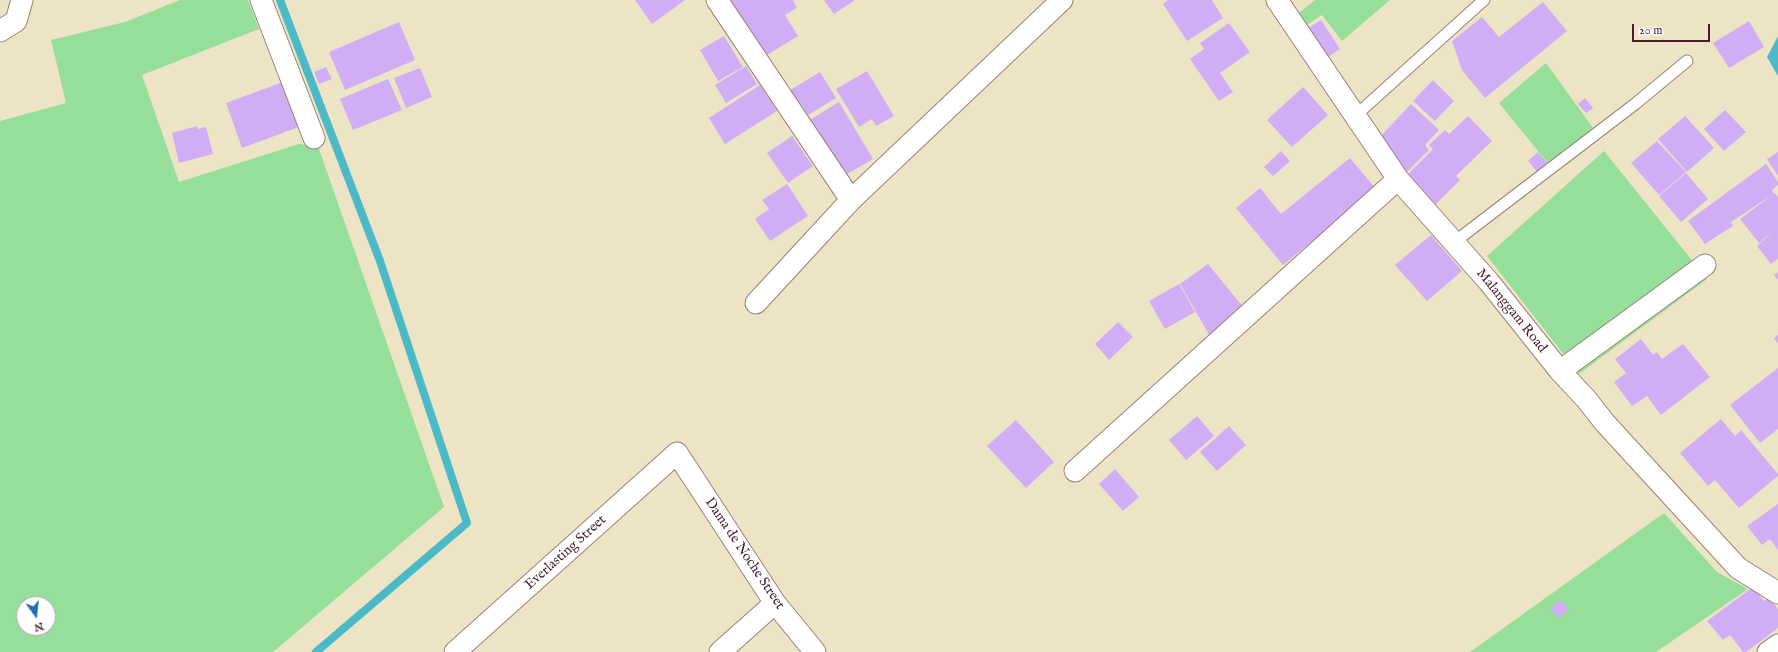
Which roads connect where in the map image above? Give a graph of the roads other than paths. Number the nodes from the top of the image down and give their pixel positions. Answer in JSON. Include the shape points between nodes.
{"nodes":[{"id":1,"x":22,"y":0,"type":"edge"},
{"id":2,"x":261,"y":0,"type":"edge"},
{"id":3,"x":717,"y":0,"type":"edge"},
{"id":4,"x":1062,"y":0,"type":"edge"},
{"id":5,"x":1277,"y":0,"type":"edge"},
{"id":6,"x":1484,"y":0,"type":"edge"},
{"id":7,"x":0,"y":31,"type":"edge"},
{"id":8,"x":1687,"y":61,"type":"dead end"},
{"id":9,"x":1355,"y":116,"type":"junction"},
{"id":10,"x":314,"y":138,"type":"dead end"},
{"id":11,"x":1398,"y":179,"type":"junction"},
{"id":12,"x":851,"y":200,"type":"junction"},
{"id":13,"x":1453,"y":243,"type":"junction"},
{"id":14,"x":1705,"y":265,"type":"dead end"},
{"id":15,"x":756,"y":303,"type":"dead end"},
{"id":16,"x":1560,"y":371,"type":"junction"},
{"id":17,"x":677,"y":453,"type":"joint"},
{"id":18,"x":1075,"y":471,"type":"dead end"},
{"id":19,"x":1778,"y":593,"type":"edge"},
{"id":20,"x":775,"y":603,"type":"junction"},
{"id":21,"x":1778,"y":645,"type":"edge"},
{"id":22,"x":455,"y":652,"type":"edge"},
{"id":23,"x":720,"y":652,"type":"edge"},
{"id":24,"x":815,"y":652,"type":"edge"},
{"id":25,"x":1768,"y":652,"type":"edge"}],
"edges":[{"from":1,"to":7,"type":"street","via":[[16,21]]},
{"from":2,"to":10,"type":"street"},
{"from":3,"to":12,"type":"street"},
{"from":4,"to":12,"type":"street"},
{"from":5,"to":9,"type":"street","name":"Malanggam Road"},
{"from":6,"to":9,"type":"lane"},
{"from":8,"to":13,"type":"lane"},
{"from":9,"to":11,"type":"street","name":"Malanggam Road"},
{"from":11,"to":13,"type":"street","name":"Malanggam Road"},
{"from":11,"to":18,"type":"street"},
{"from":12,"to":15,"type":"street"},
{"from":13,"to":16,"type":"street","name":"Malanggam Road","via":[[1489,282]]},
{"from":14,"to":16,"type":"street"},
{"from":16,"to":19,"type":"street","name":"Malanggam Road","via":[[1738,568]]},
{"from":17,"to":20,"type":"street","name":"Dama de Noche Street"},
{"from":17,"to":22,"type":"street","name":"Everlasting Street"},
{"from":20,"to":23,"type":"street"},
{"from":20,"to":24,"type":"street","name":"Dama de Noche Street"},
{"from":21,"to":25,"type":"street"}]}
